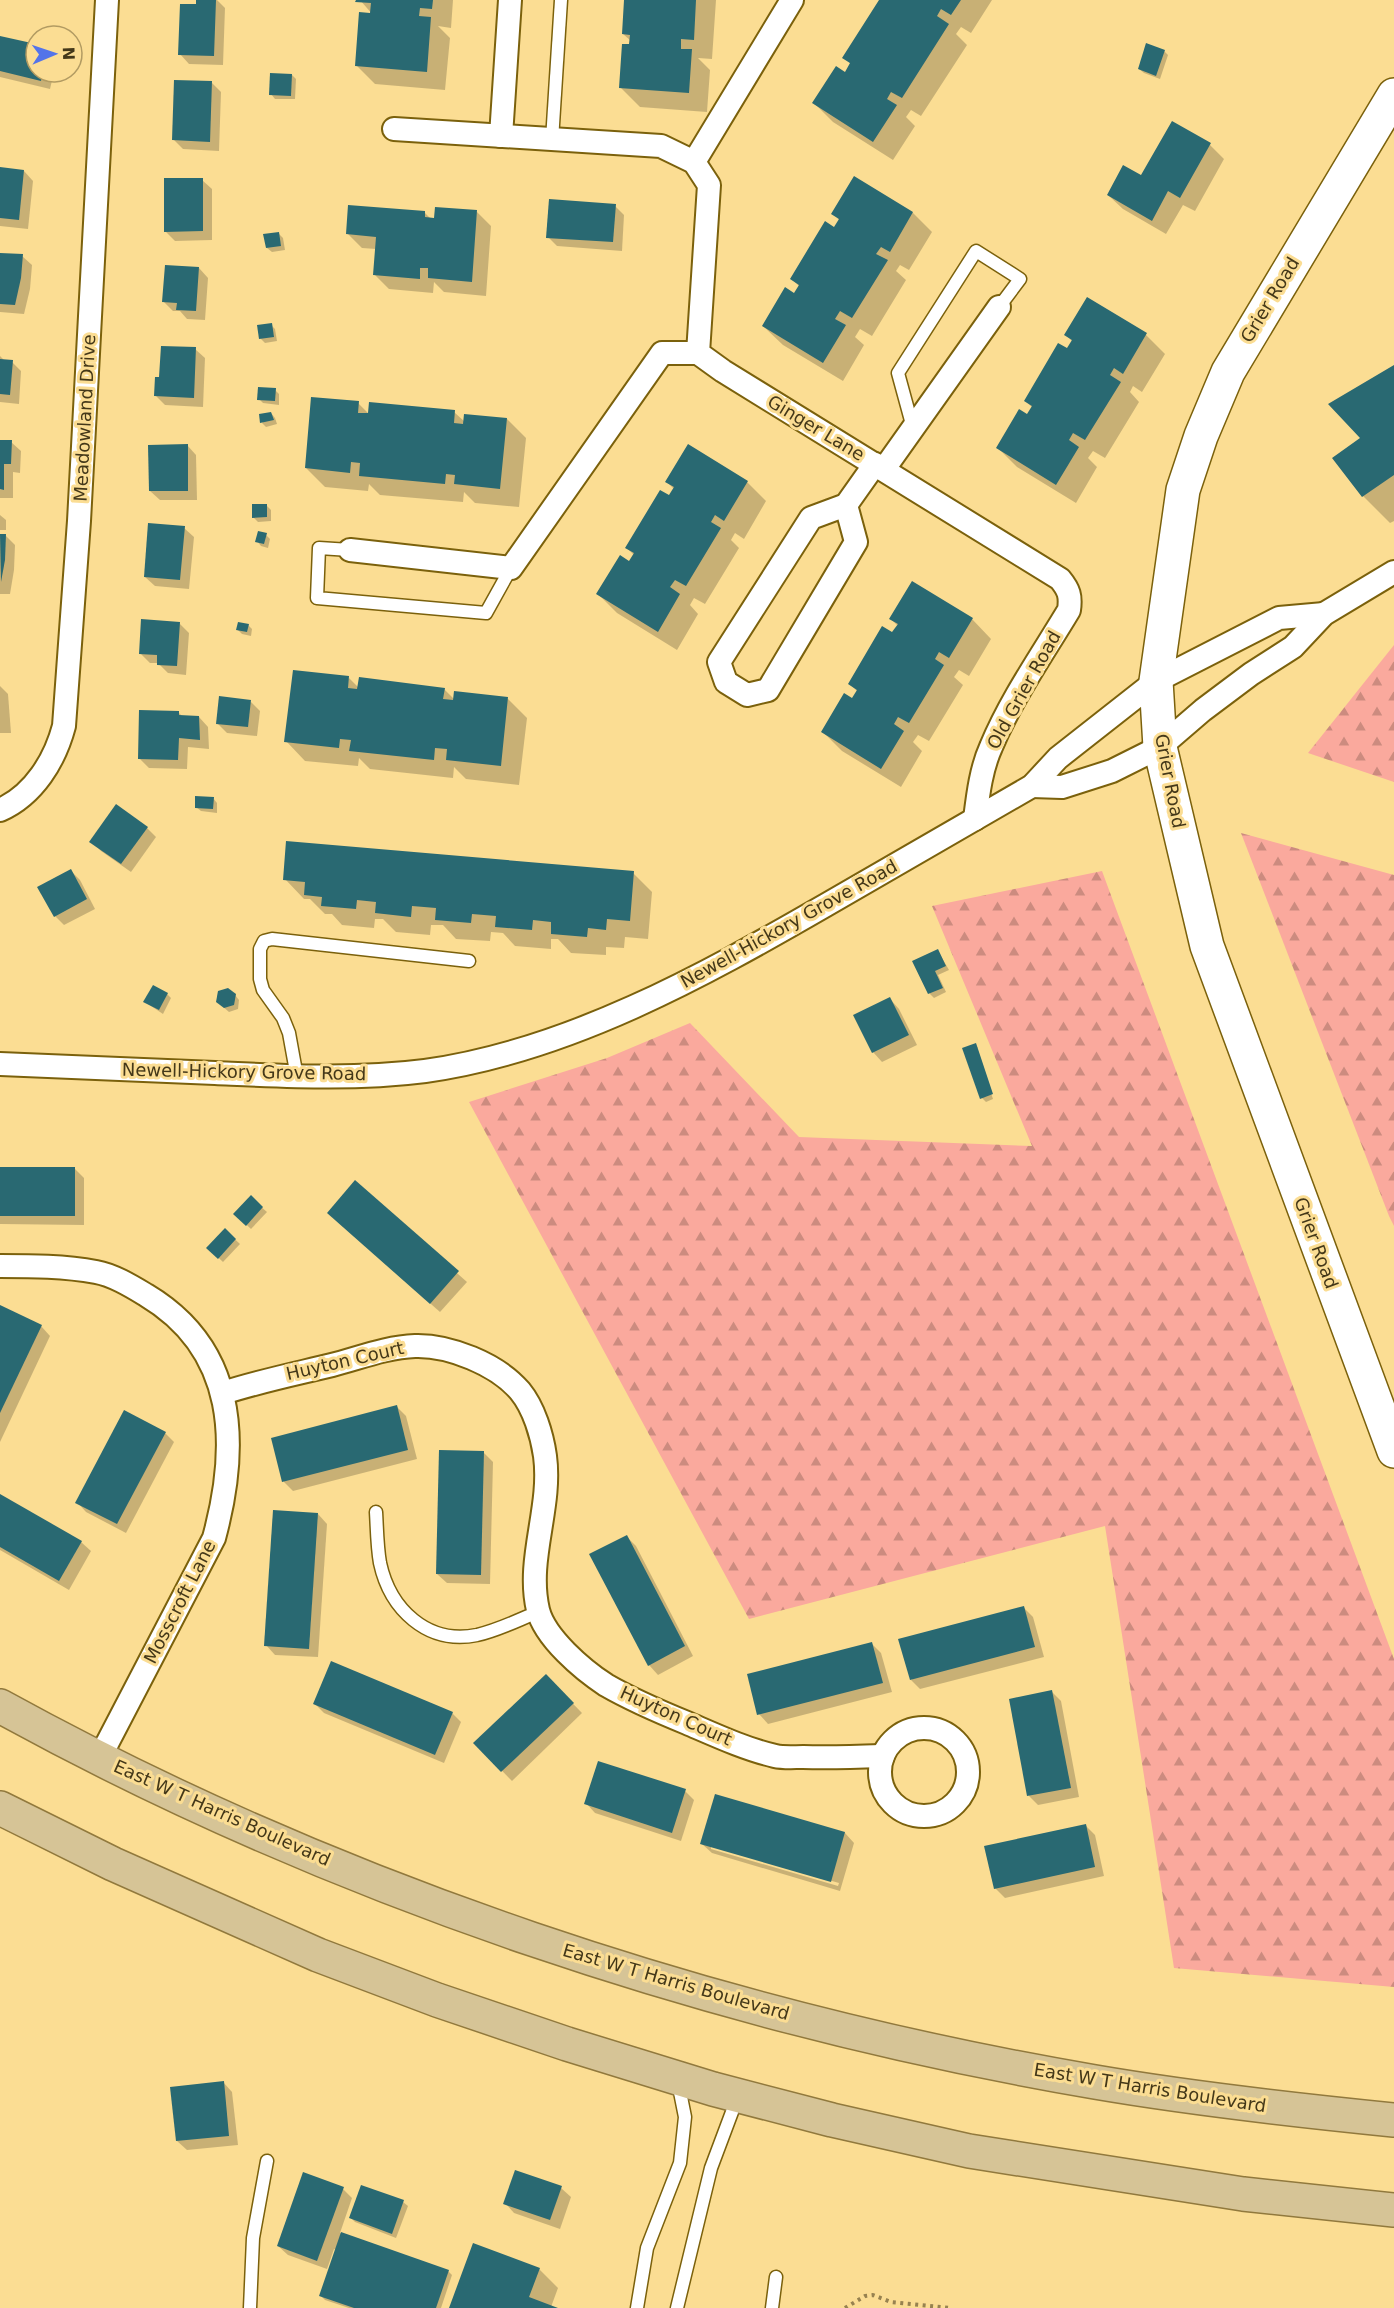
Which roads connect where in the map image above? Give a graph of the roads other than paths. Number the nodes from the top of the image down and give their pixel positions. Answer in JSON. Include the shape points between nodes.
{"nodes":[{"id":1,"x":107,"y":0,"type":"edge"},
{"id":2,"x":510,"y":0,"type":"edge"},
{"id":3,"x":561,"y":0,"type":"edge"},
{"id":4,"x":785,"y":6,"type":"edge"},
{"id":5,"x":1394,"y":95,"type":"edge"},
{"id":6,"x":394,"y":129,"type":"dead end"},
{"id":7,"x":501,"y":136,"type":"junction"},
{"id":8,"x":552,"y":140,"type":"junction"},
{"id":9,"x":694,"y":162,"type":"junction"},
{"id":10,"x":999,"y":307,"type":"joint"},
{"id":11,"x":698,"y":353,"type":"junction"},
{"id":12,"x":913,"y":428,"type":"junction"},
{"id":13,"x":879,"y":466,"type":"junction"},
{"id":14,"x":846,"y":505,"type":"junction"},
{"id":15,"x":350,"y":550,"type":"joint"},
{"id":16,"x":511,"y":568,"type":"junction"},
{"id":17,"x":1394,"y":572,"type":"edge"},
{"id":18,"x":1071,"y":597,"type":"joint"},
{"id":19,"x":1324,"y":614,"type":"junction"},
{"id":20,"x":1156,"y":681,"type":"junction"},
{"id":21,"x":1160,"y":747,"type":"junction"},
{"id":22,"x":1032,"y":786,"type":"junction"},
{"id":23,"x":0,"y":810,"type":"edge"},
{"id":24,"x":975,"y":819,"type":"junction"},
{"id":25,"x":469,"y":961,"type":"dead end"},
{"id":26,"x":0,"y":1064,"type":"edge"},
{"id":27,"x":297,"y":1077,"type":"junction"},
{"id":28,"x":0,"y":1266,"type":"edge"},
{"id":29,"x":223,"y":1392,"type":"junction"},
{"id":30,"x":1394,"y":1451,"type":"edge"},
{"id":31,"x":376,"y":1512,"type":"dead end"},
{"id":32,"x":538,"y":1612,"type":"junction"},
{"id":33,"x":0,"y":1706,"type":"edge"},
{"id":34,"x":883,"y":1756,"type":"dead end"},
{"id":35,"x":100,"y":1757,"type":"junction"},
{"id":36,"x":0,"y":1808,"type":"edge"},
{"id":37,"x":677,"y":2078,"type":"junction"},
{"id":38,"x":738,"y":2096,"type":"junction"},
{"id":39,"x":1394,"y":2120,"type":"edge"},
{"id":40,"x":267,"y":2160,"type":"dead end"},
{"id":41,"x":1394,"y":2210,"type":"edge"},
{"id":42,"x":776,"y":2277,"type":"dead end"},
{"id":43,"x":250,"y":2308,"type":"edge"},
{"id":44,"x":637,"y":2308,"type":"edge"},
{"id":45,"x":677,"y":2308,"type":"edge"},
{"id":46,"x":772,"y":2308,"type":"edge"}],
"edges":[{"from":1,"to":23,"type":"street","name":"Meadowland Drive","via":[[64,726],[47,769],[31,788]]},
{"from":2,"to":7,"type":"street"},
{"from":3,"to":8,"type":"lane"},
{"from":4,"to":9,"type":"street"},
{"from":5,"to":20,"type":"street","name":"Grier Road","via":[[1238,354],[1201,436],[1183,490],[1174,537]]},
{"from":6,"to":7,"type":"street"},
{"from":7,"to":8,"type":"street"},
{"from":8,"to":9,"type":"street","via":[[661,146]]},
{"from":9,"to":11,"type":"street","via":[[709,185]]},
{"from":10,"to":12,"type":"street"},
{"from":10,"to":12,"type":"lane","via":[[1020,279],[976,251],[898,374]]},
{"from":11,"to":13,"type":"street","name":"Ginger Lane"},
{"from":11,"to":16,"type":"street","via":[[662,353]]},
{"from":12,"to":13,"type":"street"},
{"from":13,"to":14,"type":"street"},
{"from":13,"to":18,"type":"street","name":"Ginger Lane","via":[[1060,579]]},
{"from":14,"to":14,"type":"street","via":[[811,518],[718,662],[726,682],[747,695],[768,690],[856,542]]},
{"from":15,"to":16,"type":"street"},
{"from":15,"to":16,"type":"lane","via":[[319,548],[317,598],[486,613]]},
{"from":17,"to":19,"type":"street","name":"Newell-Hickory Grove Road"},
{"from":18,"to":24,"type":"street","name":"Old Grier Road","via":[[1069,610],[990,749]]},
{"from":19,"to":20,"type":"street","name":"Newell-Hickory Grove Road","via":[[1279,618]]},
{"from":19,"to":21,"type":"street","name":"Newell-Hickory Grove Road","via":[[1293,647],[1203,710]]},
{"from":20,"to":21,"type":"street","name":"Grier Road"},
{"from":20,"to":22,"type":"street","name":"Newell-Hickory Grove Road","via":[[1058,758]]},
{"from":21,"to":22,"type":"street","name":"Newell-Hickory Grove Road","via":[[1112,771],[1062,787]]},
{"from":21,"to":30,"type":"street","name":"Grier Road","via":[[1207,946]]},
{"from":22,"to":24,"type":"street","name":"Newell-Hickory Grove Road"},
{"from":24,"to":27,"type":"street","name":"Newell-Hickory Grove Road","via":[[736,957],[596,1022],[465,1063],[377,1076]]},
{"from":25,"to":27,"type":"lane","via":[[264,941],[260,949],[260,979],[289,1033]]},
{"from":26,"to":27,"type":"street","name":"Newell-Hickory Grove Road"},
{"from":28,"to":29,"type":"street","name":"Mosscroft Lane","via":[[41,1265],[98,1272],[130,1286],[181,1321],[206,1354]]},
{"from":29,"to":32,"type":"street","name":"Huyton Court","via":[[388,1349],[414,1346],[462,1353],[508,1380],[530,1407],[545,1456],[546,1487],[534,1582]]},
{"from":29,"to":35,"type":"street","name":"Mosscroft Lane","via":[[228,1470],[214,1538]]},
{"from":31,"to":32,"type":"lane","via":[[380,1563],[390,1592],[405,1613],[423,1628],[448,1635],[475,1635]]},
{"from":32,"to":34,"type":"street","name":"Huyton Court","via":[[549,1634],[605,1684],[719,1737],[777,1756]]},
{"from":33,"to":35,"type":"main road","name":"East W T Harris Boulevard"},
{"from":35,"to":39,"type":"main road","name":"East W T Harris Boulevard","via":[[205,1809],[424,1900],[534,1940],[803,2020],[1096,2082]]},
{"from":36,"to":37,"type":"main road","via":[[113,1864],[318,1955],[448,2004]]},
{"from":37,"to":38,"type":"main road"},
{"from":37,"to":44,"type":"lane","via":[[685,2117],[680,2163],[646,2248]]},
{"from":38,"to":41,"type":"main road","via":[[969,2151],[1243,2194]]},
{"from":38,"to":45,"type":"lane","via":[[711,2168]]},
{"from":40,"to":43,"type":"lane","via":[[253,2238]]},
{"from":42,"to":46,"type":"lane"}]}
